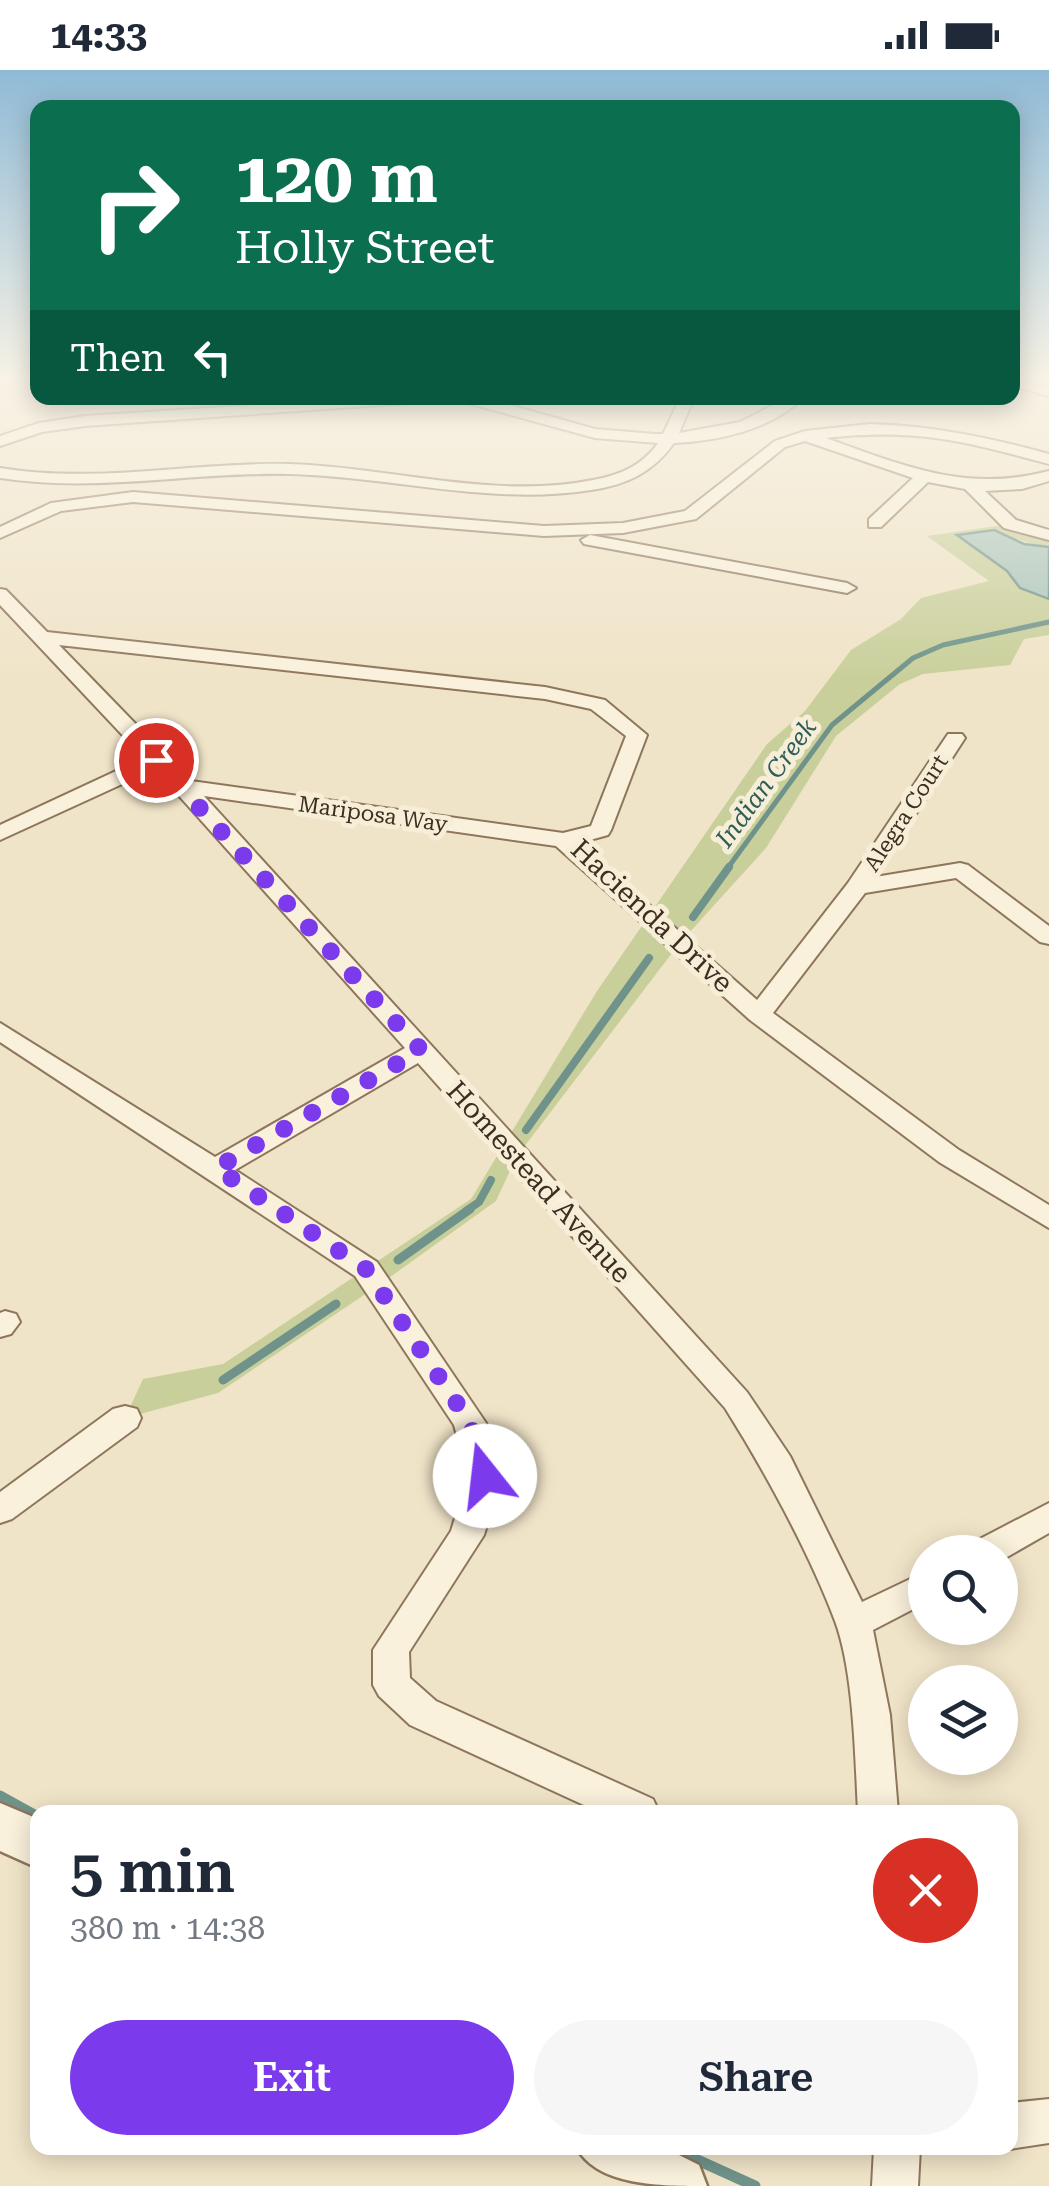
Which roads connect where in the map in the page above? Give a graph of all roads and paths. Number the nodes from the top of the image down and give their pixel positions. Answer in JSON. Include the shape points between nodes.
{"nodes":[{"id":1,"x":68,"y":482,"type":"edge"},
{"id":2,"x":119,"y":482,"type":"edge"},
{"id":3,"x":427,"y":482,"type":"edge"},
{"id":4,"x":606,"y":482,"type":"edge"},
{"id":5,"x":730,"y":482,"type":"edge"},
{"id":6,"x":919,"y":482,"type":"edge"},
{"id":7,"x":954,"y":482,"type":"edge"},
{"id":8,"x":1031,"y":482,"type":"edge"},
{"id":9,"x":971,"y":486,"type":"junction"},
{"id":10,"x":875,"y":523,"type":"dead end"},
{"id":11,"x":544,"y":531,"type":"junction"},
{"id":12,"x":0,"y":532,"type":"edge"},
{"id":13,"x":1049,"y":534,"type":"edge"},
{"id":14,"x":847,"y":588,"type":"dead end"},
{"id":15,"x":6,"y":608,"type":"edge"},
{"id":16,"x":42,"y":637,"type":"junction"},
{"id":17,"x":955,"y":738,"type":"dead end"},
{"id":18,"x":156,"y":760,"type":"junction"},
{"id":19,"x":184,"y":788,"type":"junction"},
{"id":20,"x":0,"y":833,"type":"edge"},
{"id":21,"x":563,"y":840,"type":"junction"},
{"id":22,"x":857,"y":887,"type":"junction"},
{"id":23,"x":1049,"y":937,"type":"edge"},
{"id":24,"x":759,"y":1016,"type":"junction"},
{"id":25,"x":0,"y":1030,"type":"edge"},
{"id":26,"x":421,"y":1050,"type":"junction"},
{"id":27,"x":216,"y":1168,"type":"junction"},
{"id":28,"x":1049,"y":1218,"type":"edge"},
{"id":29,"x":125,"y":1418,"type":"dead end"},
{"id":30,"x":0,"y":1510,"type":"edge"},
{"id":31,"x":1049,"y":1516,"type":"edge"},
{"id":32,"x":1016,"y":1535,"type":"edge"},
{"id":33,"x":908,"y":1595,"type":"edge"},
{"id":34,"x":854,"y":1624,"type":"junction"},
{"id":35,"x":624,"y":1805,"type":"edge"},
{"id":36,"x":877,"y":1805,"type":"edge"},
{"id":37,"x":0,"y":1826,"type":"edge"},
{"id":38,"x":30,"y":1842,"type":"edge"},
{"id":39,"x":1049,"y":2121,"type":"edge"},
{"id":40,"x":1018,"y":2125,"type":"edge"},
{"id":41,"x":619,"y":2155,"type":"edge"},
{"id":42,"x":897,"y":2155,"type":"edge"},
{"id":43,"x":678,"y":2186,"type":"edge"},
{"id":44,"x":895,"y":2186,"type":"edge"}],
"edges":[{"from":1,"to":2,"type":"street"},
{"from":3,"to":4,"type":"street","via":[[557,488]]},
{"from":5,"to":11,"type":"street","via":[[690,515],[622,528]]},
{"from":6,"to":10,"type":"street"},
{"from":7,"to":9,"type":"street"},
{"from":8,"to":9,"type":"street"},
{"from":9,"to":13,"type":"street","via":[[1010,524]]},
{"from":11,"to":12,"type":"street","via":[[133,498],[57,508]]},
{"from":11,"to":14,"type":"street"},
{"from":15,"to":16,"type":"street","name":"Homestead Avenue"},
{"from":16,"to":18,"type":"street","name":"Homestead Avenue"},
{"from":16,"to":21,"type":"street","name":"Hacienda Drive","via":[[598,704],[637,735],[600,830]]},
{"from":17,"to":22,"type":"street","name":"Alegra Court"},
{"from":18,"to":19,"type":"street","name":"Homestead Avenue"},
{"from":18,"to":20,"type":"street"},
{"from":19,"to":21,"type":"street","name":"Mariposa Way"},
{"from":19,"to":26,"type":"street","name":"Homestead Avenue"},
{"from":21,"to":24,"type":"street","name":"Hacienda Drive"},
{"from":22,"to":23,"type":"street","via":[[960,870]]},
{"from":22,"to":24,"type":"street","name":"Alegra Court"},
{"from":24,"to":28,"type":"street","name":"Hacienda Drive","via":[[950,1156]]},
{"from":25,"to":27,"type":"street"},
{"from":26,"to":27,"type":"street"},
{"from":26,"to":34,"type":"street","name":"Homestead Avenue","via":[[736,1400],[773,1456]]},
{"from":27,"to":35,"type":"street","via":[[366,1269],[470,1423],[485,1476],[467,1535],[391,1650],[392,1685],[423,1714]]},
{"from":29,"to":30,"type":"street"},
{"from":31,"to":32,"type":"street"},
{"from":33,"to":34,"type":"street"},
{"from":34,"to":36,"type":"street","name":"Homestead Avenue","via":[[871,1716]]},
{"from":37,"to":38,"type":"street"},
{"from":39,"to":40,"type":"street"},
{"from":41,"to":43,"type":"street"},
{"from":42,"to":44,"type":"street"}]}
